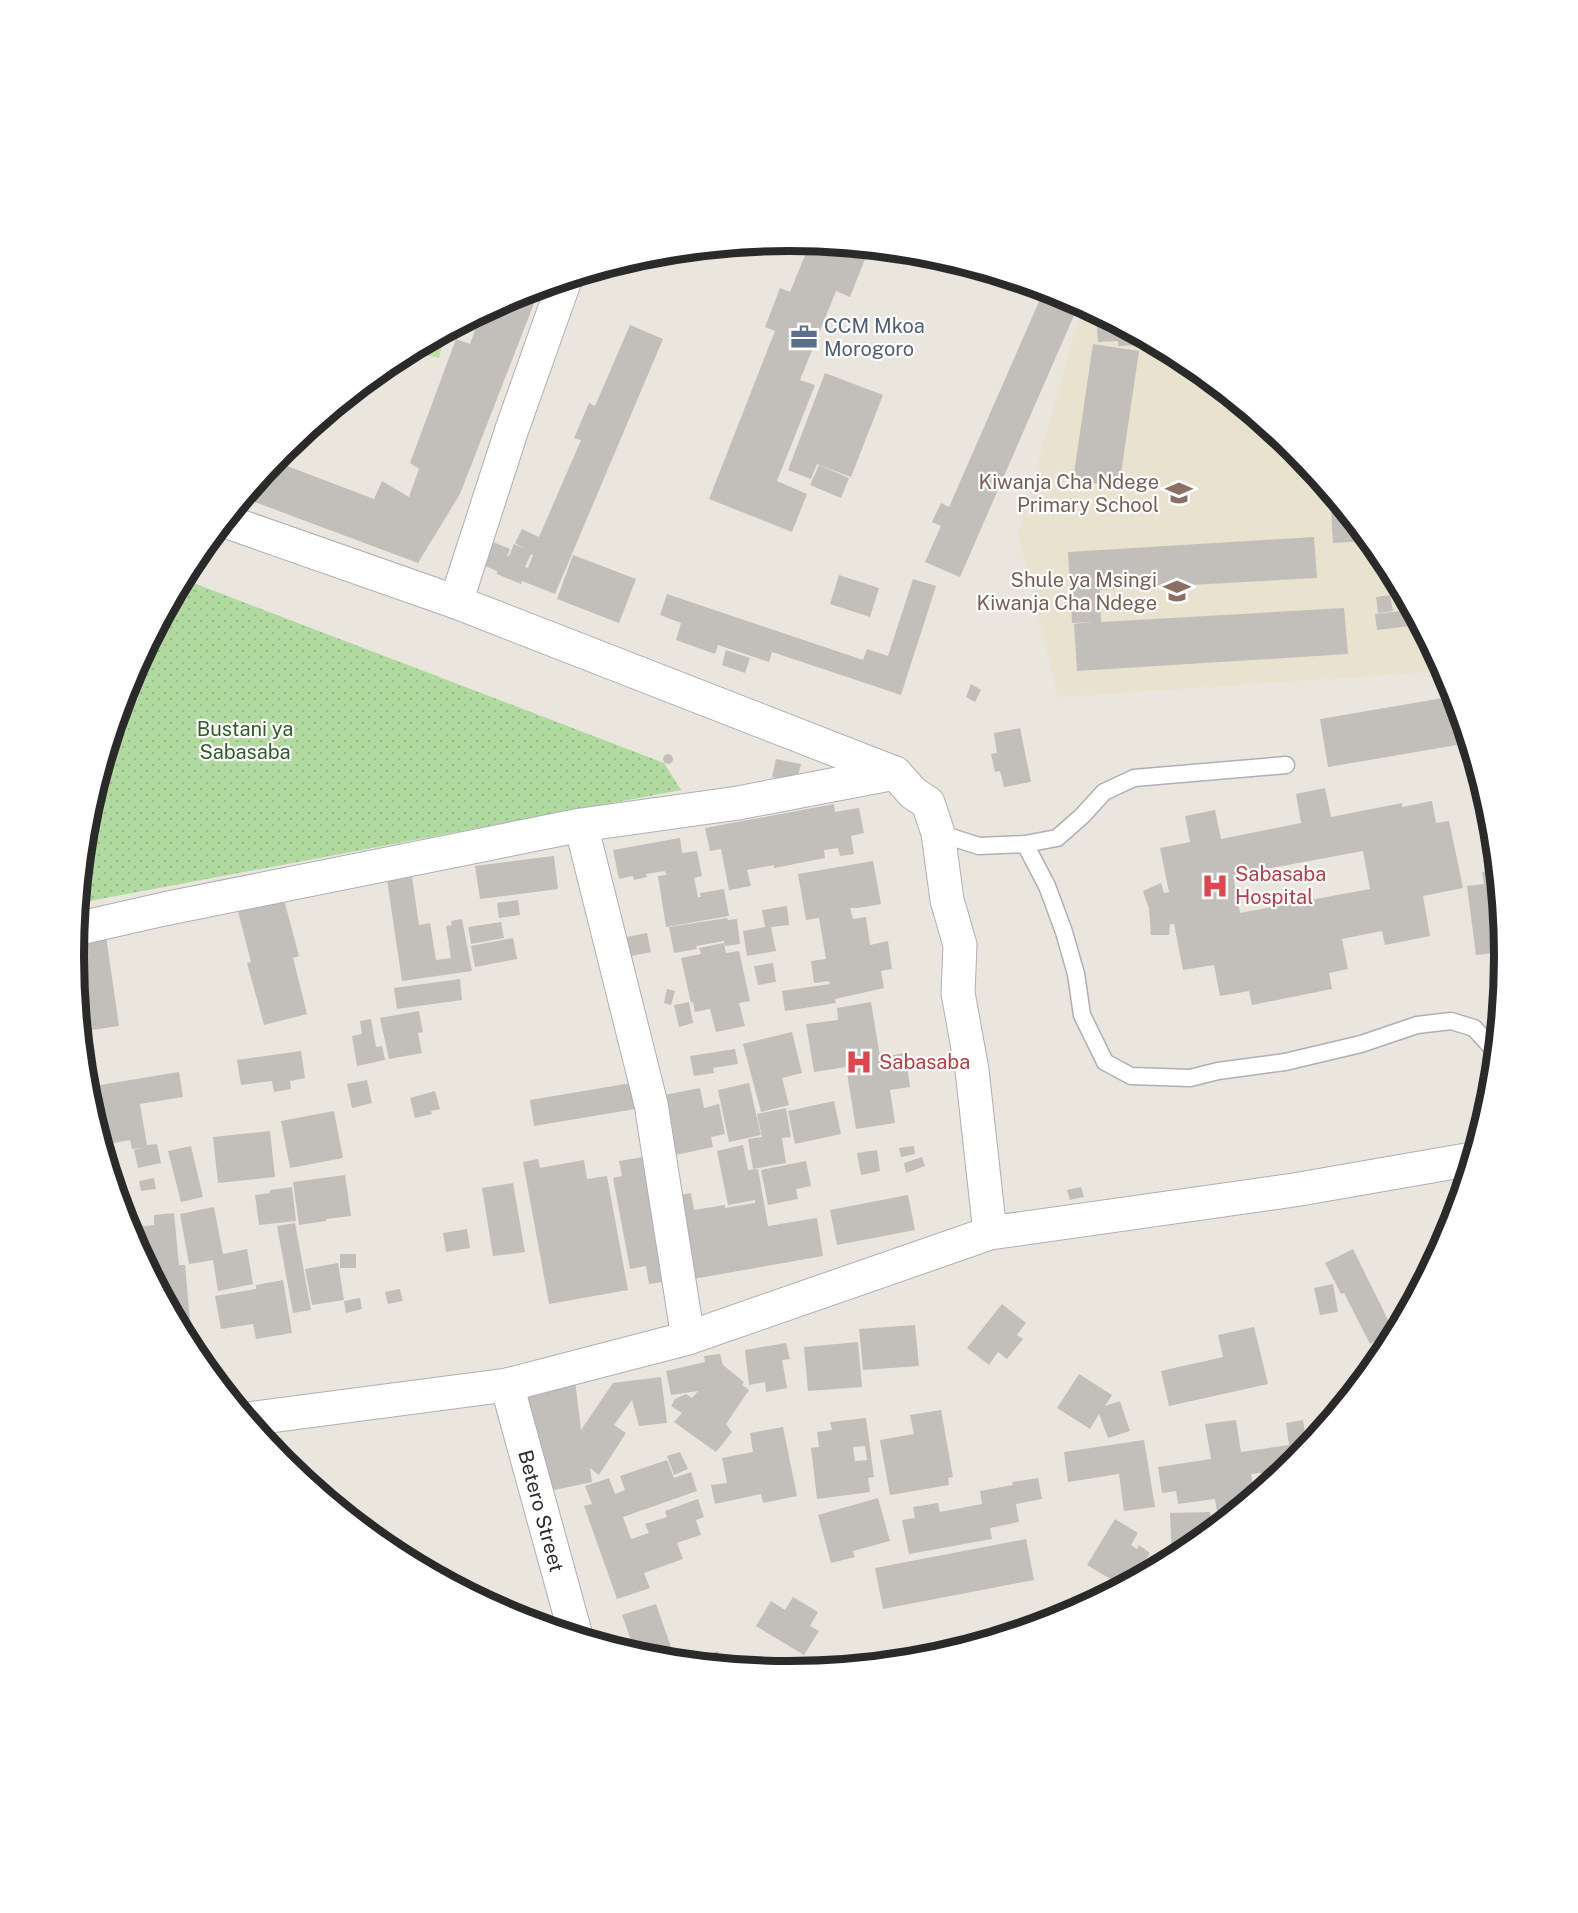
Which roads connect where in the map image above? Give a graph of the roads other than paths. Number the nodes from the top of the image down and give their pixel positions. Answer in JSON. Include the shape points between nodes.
{"nodes":[{"id":1,"x":562,"y":289,"type":"edge"},
{"id":2,"x":233,"y":524,"type":"edge"},
{"id":3,"x":456,"y":602,"type":"junction"},
{"id":4,"x":1286,"y":765,"type":"dead end"},
{"id":5,"x":895,"y":773,"type":"junction"},
{"id":6,"x":581,"y":825,"type":"junction"},
{"id":7,"x":938,"y":833,"type":"junction"},
{"id":8,"x":1025,"y":844,"type":"junction"},
{"id":9,"x":85,"y":926,"type":"edge"},
{"id":10,"x":1488,"y":1044,"type":"edge"},
{"id":11,"x":1464,"y":1160,"type":"edge"},
{"id":12,"x":990,"y":1233,"type":"junction"},
{"id":13,"x":688,"y":1338,"type":"junction"},
{"id":14,"x":507,"y":1385,"type":"junction"},
{"id":15,"x":256,"y":1418,"type":"edge"},
{"id":16,"x":574,"y":1627,"type":"edge"}],
"edges":[{"from":1,"to":3,"type":"street"},
{"from":2,"to":3,"type":"street"},
{"from":3,"to":5,"type":"street"},
{"from":4,"to":8,"type":"lane","via":[[1134,778],[1104,792],[1058,838]]},
{"from":5,"to":6,"type":"street","via":[[738,803]]},
{"from":5,"to":7,"type":"street","via":[[928,803]]},
{"from":6,"to":9,"type":"street"},
{"from":6,"to":13,"type":"street","via":[[651,1104]]},
{"from":7,"to":8,"type":"lane","via":[[979,846]]},
{"from":7,"to":12,"type":"street","via":[[947,900],[960,945],[958,993],[972,1070]]},
{"from":8,"to":10,"type":"lane","via":[[1047,886],[1064,932],[1082,1015],[1105,1062],[1131,1076],[1190,1078],[1285,1062],[1361,1044],[1417,1025],[1451,1021],[1474,1028]]},
{"from":11,"to":12,"type":"street","via":[[1294,1190]]},
{"from":12,"to":13,"type":"street"},
{"from":13,"to":14,"type":"street"},
{"from":14,"to":15,"type":"street"},
{"from":14,"to":16,"type":"street","name":"Betero Street"}]}
